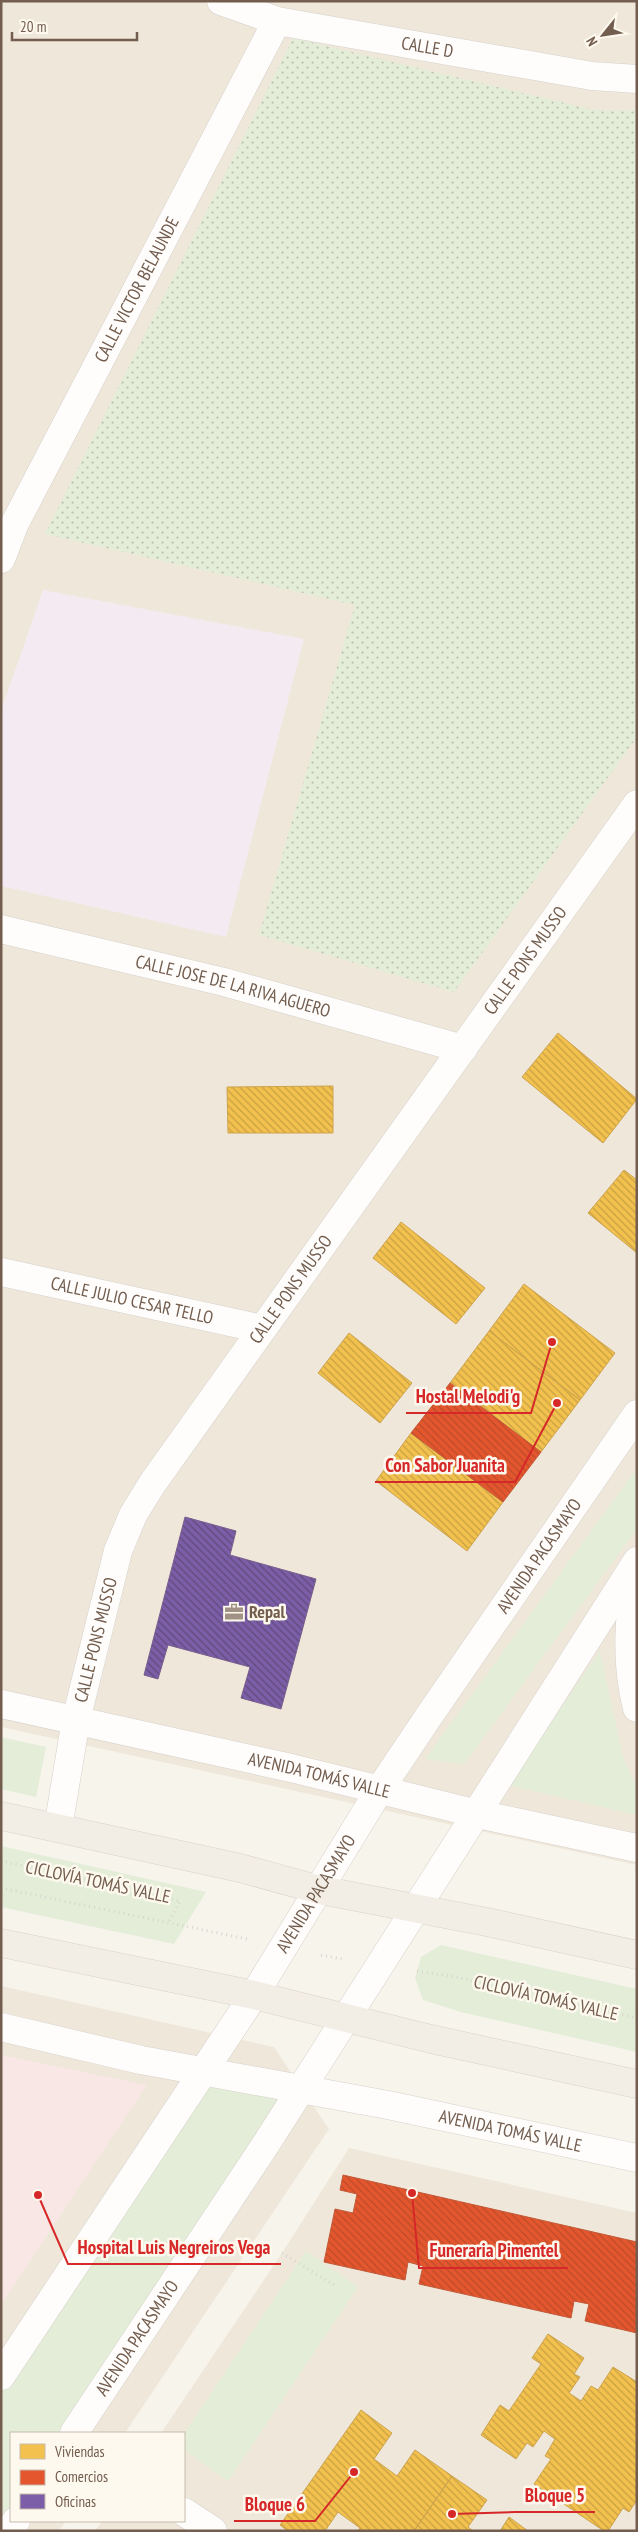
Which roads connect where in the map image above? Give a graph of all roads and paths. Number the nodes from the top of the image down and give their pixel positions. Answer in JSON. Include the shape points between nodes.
{"nodes":[{"id":1,"x":221,"y":1,"type":"edge"},
{"id":2,"x":277,"y":21,"type":"junction"},
{"id":3,"x":637,"y":79,"type":"edge"},
{"id":4,"x":1,"y":559,"type":"edge"},
{"id":5,"x":637,"y":804,"type":"edge"},
{"id":6,"x":1,"y":929,"type":"edge"},
{"id":7,"x":463,"y":1049,"type":"junction"},
{"id":8,"x":1,"y":1272,"type":"edge"},
{"id":9,"x":262,"y":1329,"type":"junction"},
{"id":10,"x":637,"y":1414,"type":"edge"},
{"id":11,"x":637,"y":1563,"type":"edge"},
{"id":12,"x":1,"y":1704,"type":"edge"},
{"id":13,"x":637,"y":1708,"type":"edge"},
{"id":14,"x":76,"y":1720,"type":"junction"},
{"id":15,"x":380,"y":1789,"type":"junction"},
{"id":16,"x":478,"y":1814,"type":"junction"},
{"id":17,"x":1,"y":1816,"type":"edge"},
{"id":18,"x":58,"y":1828,"type":"junction"},
{"id":19,"x":637,"y":1848,"type":"edge"},
{"id":20,"x":1,"y":1861,"type":"edge"},
{"id":21,"x":1,"y":1888,"type":"edge"},
{"id":22,"x":320,"y":1890,"type":"junction"},
{"id":23,"x":415,"y":1910,"type":"junction"},
{"id":24,"x":1,"y":1943,"type":"edge"},
{"id":25,"x":637,"y":1955,"type":"edge"},
{"id":26,"x":456,"y":1977,"type":"dead end"},
{"id":27,"x":254,"y":1995,"type":"junction"},
{"id":28,"x":637,"y":2018,"type":"edge"},
{"id":29,"x":346,"y":2019,"type":"junction"},
{"id":30,"x":1,"y":2027,"type":"edge"},
{"id":31,"x":205,"y":2071,"type":"junction"},
{"id":32,"x":637,"y":2084,"type":"edge"},
{"id":33,"x":300,"y":2089,"type":"junction"},
{"id":34,"x":637,"y":2158,"type":"edge"},
{"id":35,"x":282,"y":2253,"type":"dead end"},
{"id":36,"x":337,"y":2287,"type":"dead end"},
{"id":37,"x":1,"y":2376,"type":"edge"},
{"id":38,"x":75,"y":2432,"type":"edge"},
{"id":39,"x":185,"y":2513,"type":"edge"},
{"id":40,"x":212,"y":2531,"type":"edge"}],
"edges":[{"from":1,"to":2,"type":"main road","name":"CALLE D"},
{"from":2,"to":3,"type":"main road","name":"CALLE D","via":[[592,76]]},
{"from":2,"to":4,"type":"main road","name":"CALLE VICTOR BELAUNDE","via":[[15,523]]},
{"from":5,"to":7,"type":"main road","name":"CALLE PONS MUSSO"},
{"from":6,"to":7,"type":"main road","name":"CALLE JOSE DE LA RIVA AGUERO","via":[[224,982]]},
{"from":7,"to":9,"type":"main road","name":"CALLE PONS MUSSO"},
{"from":8,"to":9,"type":"main road","name":"CALLE JULIO CESAR TELLO"},
{"from":9,"to":14,"type":"main road","name":"CALLE PONS MUSSO","via":[[133,1515],[118,1551]]},
{"from":10,"to":15,"type":"main road","name":"AVENIDA PACASMAYO"},
{"from":11,"to":13,"type":"main road","via":[[630,1607],[629,1654]]},
{"from":11,"to":16,"type":"main road","name":"AVENIDA PACASMAYO"},
{"from":12,"to":14,"type":"main road","name":"AVENIDA TOMÁS VALLE"},
{"from":14,"to":15,"type":"main road","name":"AVENIDA TOMÁS VALLE"},
{"from":14,"to":18,"type":"main road","name":"CALLE PONS MUSSO"},
{"from":15,"to":16,"type":"main road","name":"AVENIDA TOMÁS VALLE"},
{"from":15,"to":22,"type":"main road","name":"AVENIDA PACASMAYO"},
{"from":16,"to":19,"type":"main road","name":"AVENIDA TOMÁS VALLE"},
{"from":16,"to":23,"type":"main road","name":"AVENIDA PACASMAYO"},
{"from":17,"to":18,"type":"main road"},
{"from":18,"to":22,"type":"main road","via":[[240,1868]]},
{"from":20,"to":21,"type":"path","name":"CICLOVÍA TOMÁS VALLE","via":[[180,1901],[168,1923]]},
{"from":22,"to":23,"type":"main road"},
{"from":22,"to":27,"type":"main road","name":"AVENIDA PACASMAYO"},
{"from":23,"to":25,"type":"main road","via":[[487,1922]]},
{"from":23,"to":29,"type":"main road","name":"AVENIDA PACASMAYO"},
{"from":24,"to":27,"type":"main road"},
{"from":26,"to":28,"type":"path","name":"CICLOVÍA TOMÁS VALLE"},
{"from":27,"to":29,"type":"main road"},
{"from":27,"to":31,"type":"main road","name":"AVENIDA PACASMAYO"},
{"from":29,"to":32,"type":"main road"},
{"from":29,"to":33,"type":"main road","name":"AVENIDA PACASMAYO"},
{"from":30,"to":31,"type":"main road","name":"AVENIDA TOMÁS VALLE","via":[[140,2060]]},
{"from":31,"to":33,"type":"main road","name":"AVENIDA TOMÁS VALLE"},
{"from":31,"to":37,"type":"main road","name":"AVENIDA PACASMAYO"},
{"from":33,"to":34,"type":"main road","name":"AVENIDA TOMÁS VALLE"},
{"from":33,"to":38,"type":"main road","name":"AVENIDA PACASMAYO"},
{"from":35,"to":36,"type":"path"},
{"from":39,"to":40,"type":"main road"}]}
